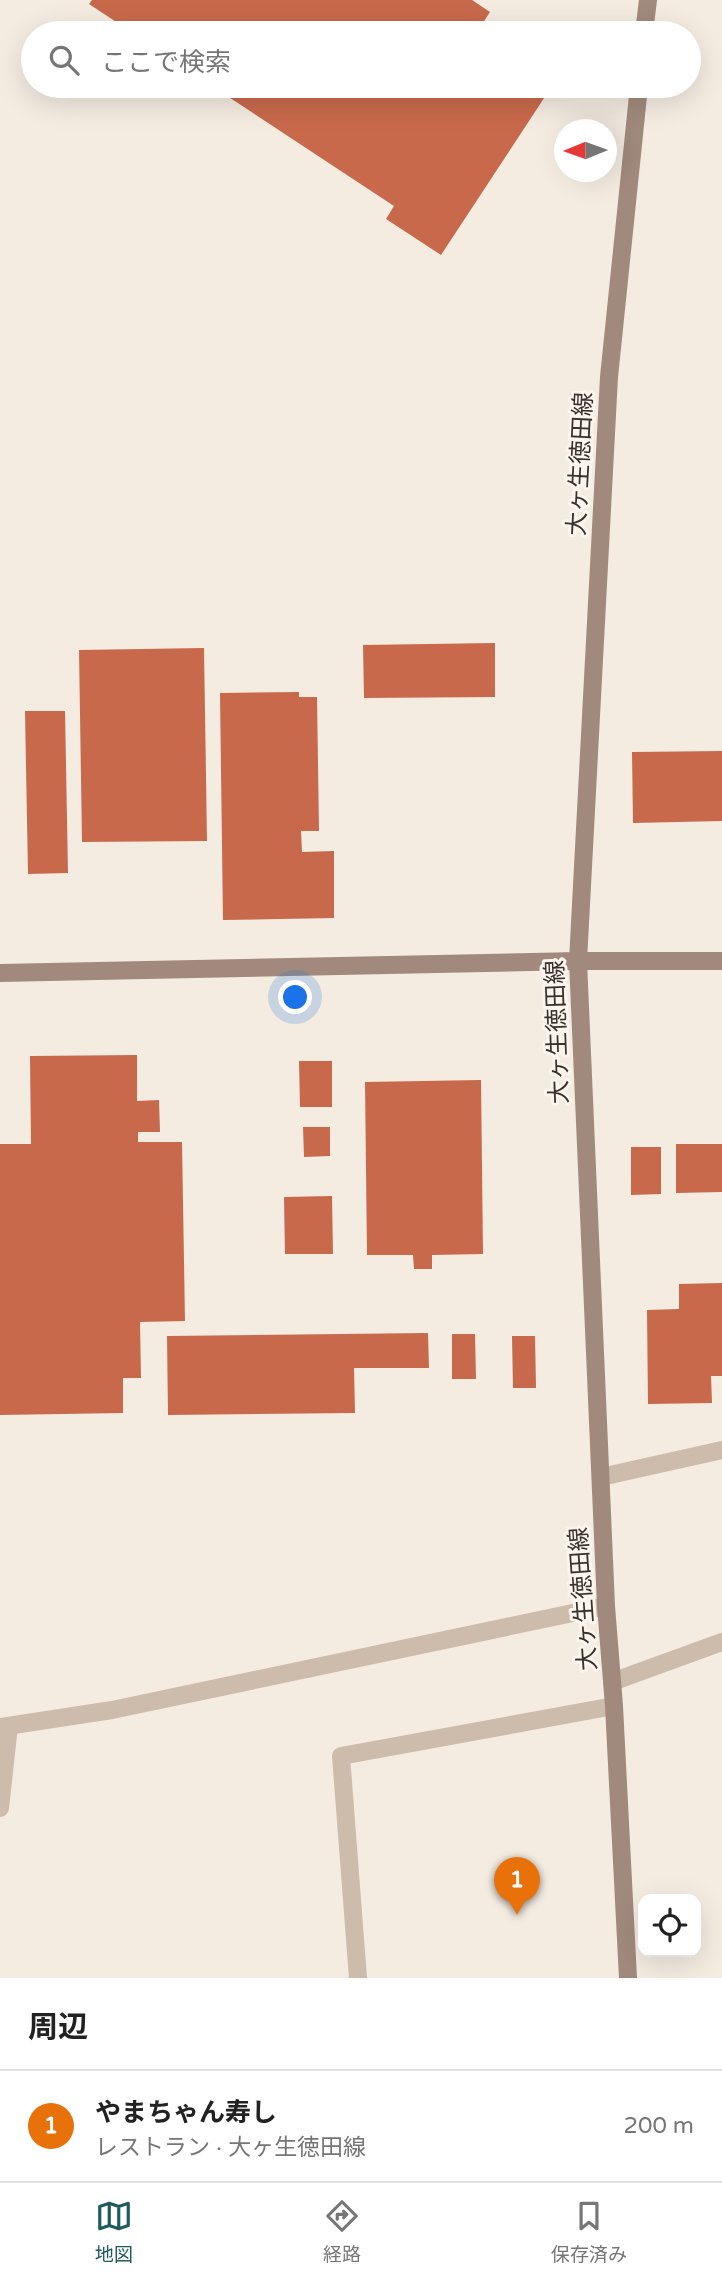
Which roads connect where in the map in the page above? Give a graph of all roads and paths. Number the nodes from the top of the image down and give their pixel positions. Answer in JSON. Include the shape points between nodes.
{"nodes":[{"id":1,"x":648,"y":0,"type":"edge"},
{"id":2,"x":645,"y":21,"type":"edge"},
{"id":3,"x":638,"y":98,"type":"edge"},
{"id":4,"x":578,"y":961,"type":"junction"},
{"id":5,"x":722,"y":961,"type":"edge"},
{"id":6,"x":0,"y":973,"type":"edge"},
{"id":7,"x":722,"y":1450,"type":"edge"},
{"id":8,"x":600,"y":1477,"type":"junction"},
{"id":9,"x":606,"y":1606,"type":"junction"},
{"id":10,"x":722,"y":1642,"type":"edge"},
{"id":11,"x":612,"y":1682,"type":"junction"},
{"id":12,"x":614,"y":1706,"type":"junction"},
{"id":13,"x":5,"y":1727,"type":"edge"},
{"id":14,"x":0,"y":1808,"type":"edge"},
{"id":15,"x":358,"y":1978,"type":"edge"},
{"id":16,"x":628,"y":1978,"type":"edge"}],
"edges":[{"from":1,"to":2,"type":"main road"},
{"from":3,"to":4,"type":"main road","name":"大ヶ生徳田線","via":[[609,377]]},
{"from":4,"to":5,"type":"main road"},
{"from":4,"to":6,"type":"main road"},
{"from":4,"to":8,"type":"main road","name":"大ヶ生徳田線"},
{"from":7,"to":8,"type":"street"},
{"from":8,"to":9,"type":"main road","name":"大ヶ生徳田線"},
{"from":9,"to":11,"type":"main road","name":"大ヶ生徳田線"},
{"from":9,"to":13,"type":"street","via":[[112,1710]]},
{"from":10,"to":11,"type":"street"},
{"from":11,"to":12,"type":"main road","name":"大ヶ生徳田線"},
{"from":12,"to":15,"type":"street","via":[[341,1756]]},
{"from":12,"to":16,"type":"main road","name":"大ヶ生徳田線"},
{"from":13,"to":14,"type":"street"}]}
